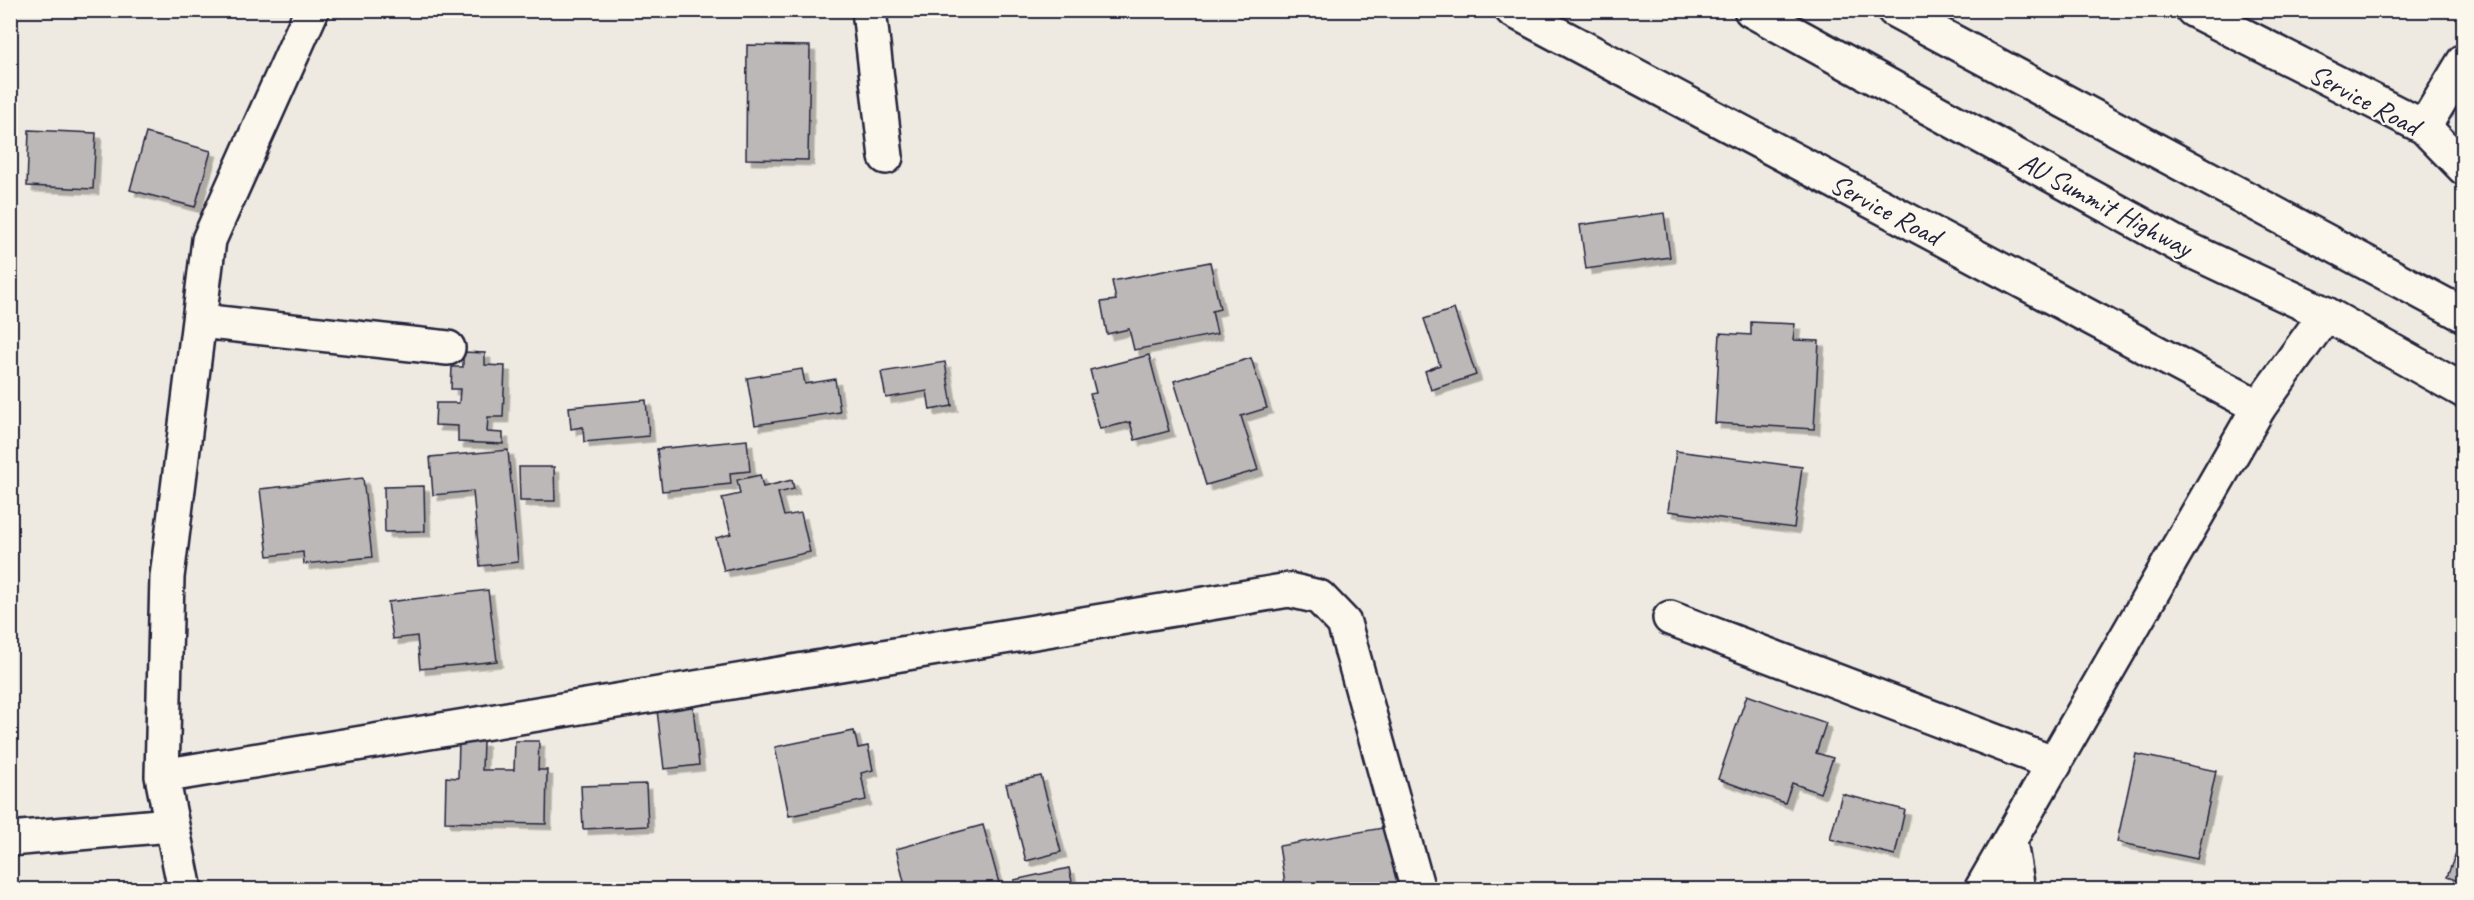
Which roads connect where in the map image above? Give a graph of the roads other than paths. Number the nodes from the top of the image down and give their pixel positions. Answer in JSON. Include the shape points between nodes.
{"nodes":[{"id":1,"x":312,"y":10,"type":"edge"},
{"id":2,"x":869,"y":10,"type":"edge"},
{"id":3,"x":1512,"y":10,"type":"edge"},
{"id":4,"x":1751,"y":10,"type":"edge"},
{"id":5,"x":1894,"y":10,"type":"edge"},
{"id":6,"x":2193,"y":10,"type":"edge"},
{"id":7,"x":2463,"y":61,"type":"edge"},
{"id":8,"x":2424,"y":127,"type":"junction"},
{"id":9,"x":886,"y":157,"type":"dead end"},
{"id":10,"x":2463,"y":168,"type":"edge"},
{"id":11,"x":2326,"y":314,"type":"junction"},
{"id":12,"x":2463,"y":315,"type":"edge"},
{"id":13,"x":200,"y":321,"type":"junction"},
{"id":14,"x":448,"y":348,"type":"dead end"},
{"id":15,"x":2463,"y":391,"type":"edge"},
{"id":16,"x":2259,"y":407,"type":"junction"},
{"id":17,"x":1670,"y":618,"type":"dead end"},
{"id":18,"x":2055,"y":764,"type":"junction"},
{"id":19,"x":162,"y":776,"type":"junction"},
{"id":20,"x":171,"y":825,"type":"junction"},
{"id":21,"x":10,"y":839,"type":"edge"},
{"id":22,"x":2010,"y":842,"type":"junction"},
{"id":23,"x":185,"y":890,"type":"edge"},
{"id":24,"x":1418,"y":890,"type":"edge"},
{"id":25,"x":1981,"y":890,"type":"edge"},
{"id":26,"x":2019,"y":890,"type":"edge"}],
"edges":[{"from":1,"to":13,"type":"street","via":[[209,240]]},
{"from":2,"to":9,"type":"street"},
{"from":3,"to":16,"type":"street","name":"Service Road"},
{"from":4,"to":11,"type":"street","name":"AU Summit Highway","via":[[2177,244]]},
{"from":5,"to":12,"type":"street"},
{"from":6,"to":8,"type":"street","name":"Service Road"},
{"from":7,"to":8,"type":"street"},
{"from":8,"to":10,"type":"street","name":"Service Road"},
{"from":11,"to":15,"type":"street","name":"AU Summit Highway"},
{"from":11,"to":16,"type":"street"},
{"from":13,"to":14,"type":"street"},
{"from":13,"to":19,"type":"street","via":[[167,577]]},
{"from":16,"to":18,"type":"street"},
{"from":17,"to":18,"type":"street"},
{"from":18,"to":22,"type":"street"},
{"from":19,"to":20,"type":"street"},
{"from":19,"to":24,"type":"street","via":[[1289,590],[1319,597],[1344,623]]},
{"from":20,"to":21,"type":"street"},
{"from":20,"to":23,"type":"street"},
{"from":22,"to":25,"type":"street"},
{"from":22,"to":26,"type":"street"}]}
